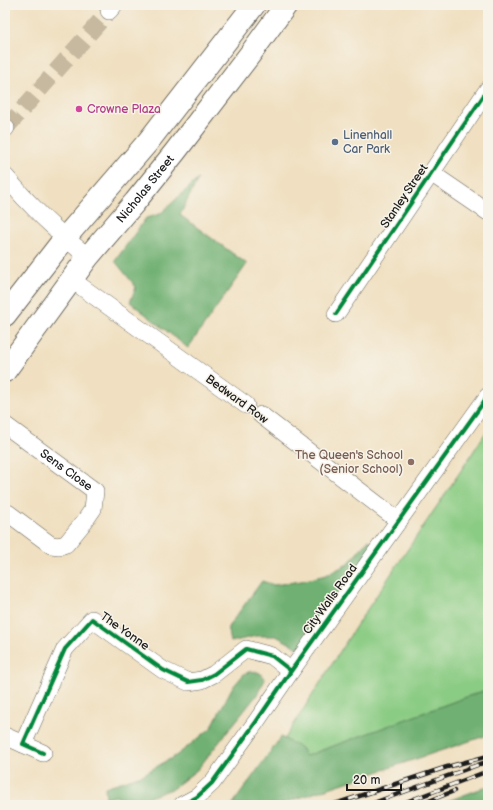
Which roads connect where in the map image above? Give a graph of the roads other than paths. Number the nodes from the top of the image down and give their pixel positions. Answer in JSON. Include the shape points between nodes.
{"nodes":[{"id":1,"x":254,"y":5,"type":"edge"},
{"id":2,"x":286,"y":5,"type":"edge"},
{"id":3,"x":488,"y":89,"type":"edge"},
{"id":4,"x":431,"y":173,"type":"junction"},
{"id":5,"x":5,"y":176,"type":"edge"},
{"id":6,"x":488,"y":212,"type":"edge"},
{"id":7,"x":65,"y":238,"type":"junction"},
{"id":8,"x":88,"y":257,"type":"junction"},
{"id":9,"x":72,"y":280,"type":"junction"},
{"id":10,"x":336,"y":314,"type":"dead end"},
{"id":11,"x":5,"y":315,"type":"edge"},
{"id":12,"x":5,"y":372,"type":"edge"},
{"id":13,"x":488,"y":396,"type":"edge"},
{"id":14,"x":246,"y":404,"type":"dead end"},
{"id":15,"x":261,"y":415,"type":"dead end"},
{"id":16,"x":5,"y":425,"type":"edge"},
{"id":17,"x":5,"y":517,"type":"edge"},
{"id":18,"x":399,"y":521,"type":"junction"},
{"id":19,"x":291,"y":671,"type":"junction"},
{"id":20,"x":5,"y":736,"type":"edge"},
{"id":21,"x":23,"y":744,"type":"junction"},
{"id":22,"x":43,"y":753,"type":"dead end"},
{"id":23,"x":182,"y":805,"type":"edge"}],
"edges":[{"from":1,"to":7,"type":"highway","via":[[147,143]]},
{"from":2,"to":8,"type":"highway","name":"Nicholas Street","via":[[135,202]]},
{"from":3,"to":4,"type":"street","name":"Stanley Street"},
{"from":4,"to":6,"type":"street"},
{"from":4,"to":10,"type":"street","name":"Stanley Street"},
{"from":5,"to":7,"type":"street"},
{"from":7,"to":8,"type":"street"},
{"from":7,"to":11,"type":"highway"},
{"from":8,"to":9,"type":"highway","name":"Nicholas Street"},
{"from":9,"to":12,"type":"highway","name":"Nicholas Street"},
{"from":9,"to":14,"type":"street","name":"Bedward Row"},
{"from":13,"to":18,"type":"street","name":"City Walls Road"},
{"from":15,"to":18,"type":"street","name":"Bedward Row"},
{"from":16,"to":17,"type":"street","name":"Sens Close","via":[[94,491],[93,509],[66,544],[51,545],[8,513]]},
{"from":18,"to":19,"type":"street","name":"City Walls Road"},
{"from":19,"to":21,"type":"street","name":"The Yonne","via":[[272,656],[246,649],[214,674],[202,680],[188,682],[163,670],[92,619],[65,649]]},
{"from":19,"to":23,"type":"street","name":"City Walls Road","via":[[212,784],[197,797]]},
{"from":20,"to":21,"type":"street"},
{"from":21,"to":22,"type":"street"}]}
